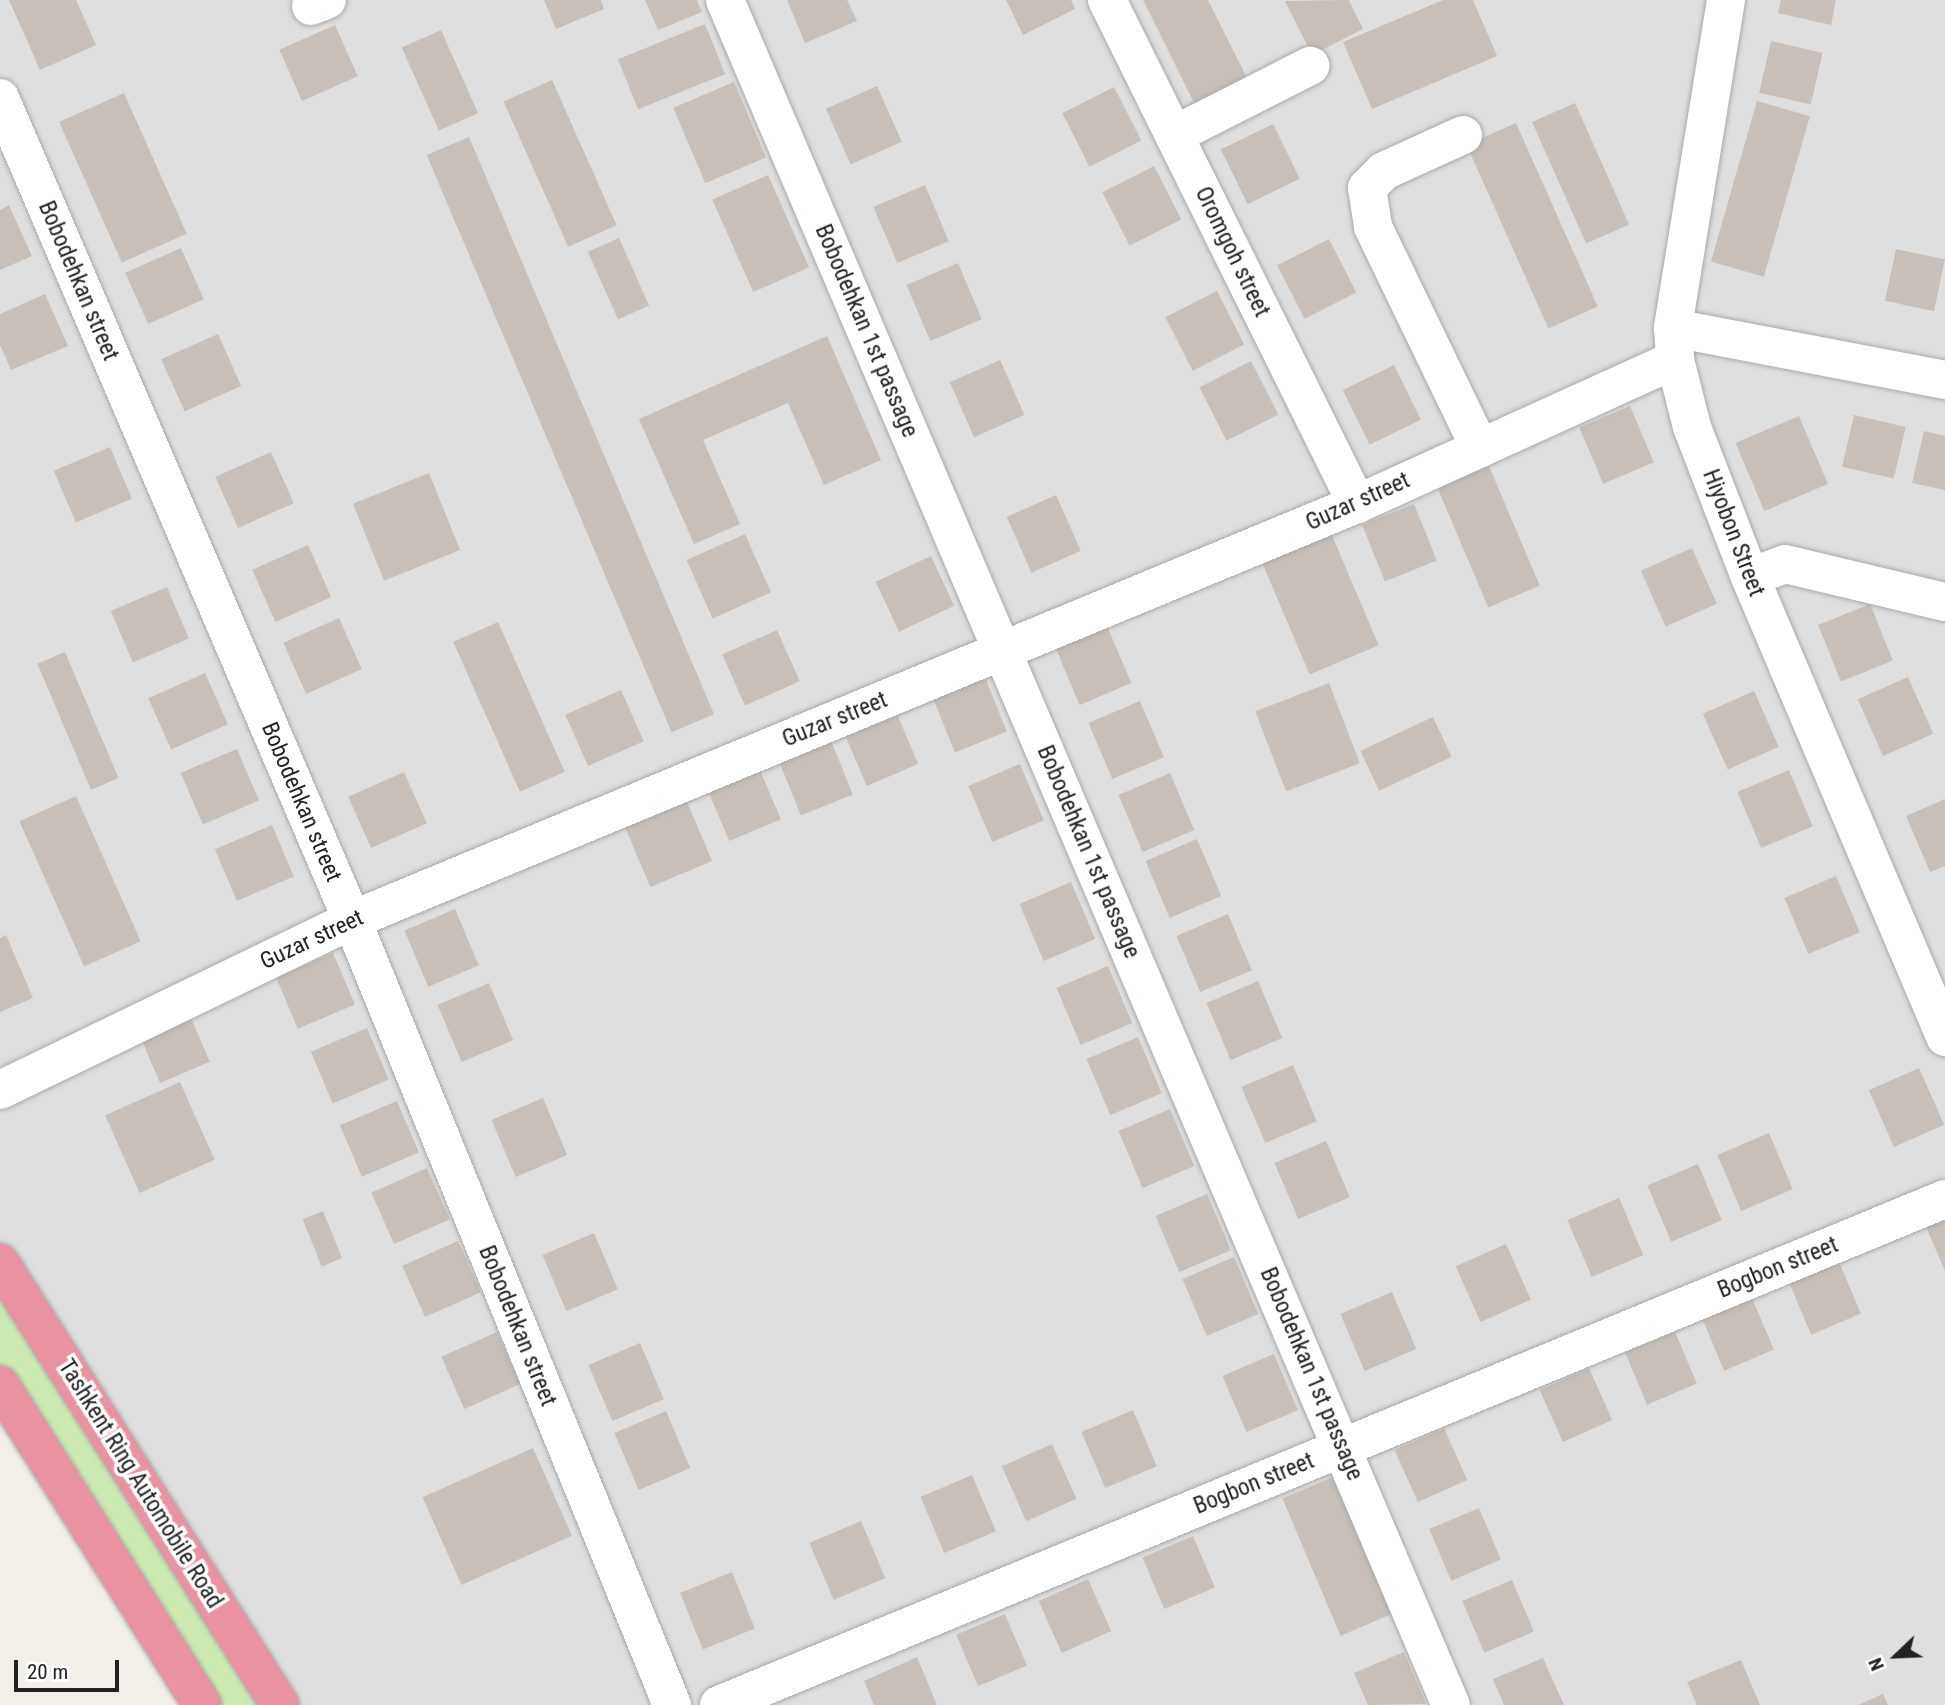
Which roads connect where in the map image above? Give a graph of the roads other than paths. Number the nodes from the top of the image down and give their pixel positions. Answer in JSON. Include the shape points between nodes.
{"nodes":[{"id":1,"x":725,"y":0,"type":"edge"},
{"id":2,"x":1107,"y":0,"type":"edge"},
{"id":3,"x":1726,"y":0,"type":"edge"},
{"id":4,"x":1310,"y":66,"type":"dead end"},
{"id":5,"x":0,"y":98,"type":"edge"},
{"id":6,"x":1174,"y":135,"type":"junction"},
{"id":7,"x":1463,"y":135,"type":"dead end"},
{"id":8,"x":1674,"y":344,"type":"junction"},
{"id":9,"x":1945,"y":380,"type":"edge"},
{"id":10,"x":1480,"y":448,"type":"junction"},
{"id":11,"x":1357,"y":504,"type":"junction"},
{"id":12,"x":1750,"y":577,"type":"junction"},
{"id":13,"x":1945,"y":602,"type":"edge"},
{"id":14,"x":1002,"y":651,"type":"junction"},
{"id":15,"x":352,"y":920,"type":"junction"},
{"id":16,"x":1945,"y":1037,"type":"edge"},
{"id":17,"x":0,"y":1090,"type":"edge"},
{"id":18,"x":1945,"y":1199,"type":"edge"},
{"id":19,"x":0,"y":1263,"type":"edge"},
{"id":20,"x":0,"y":1385,"type":"edge"},
{"id":21,"x":1343,"y":1448,"type":"junction"},
{"id":22,"x":202,"y":1705,"type":"edge"},
{"id":23,"x":280,"y":1705,"type":"edge"},
{"id":24,"x":672,"y":1705,"type":"edge"},
{"id":25,"x":719,"y":1705,"type":"edge"},
{"id":26,"x":1451,"y":1705,"type":"edge"}],
"edges":[{"from":1,"to":14,"type":"street","name":"Bobodehkan 1st passage"},
{"from":2,"to":6,"type":"street","name":"Oromgoh street"},
{"from":3,"to":8,"type":"street","name":"Hiyobon Street"},
{"from":4,"to":6,"type":"street"},
{"from":5,"to":15,"type":"street","name":"Bobodehkan street"},
{"from":6,"to":11,"type":"street","name":"Oromgoh street"},
{"from":7,"to":10,"type":"street","via":[[1384,171],[1367,188],[1373,227]]},
{"from":8,"to":9,"type":"street"},
{"from":8,"to":10,"type":"street","name":"Guzar street"},
{"from":8,"to":12,"type":"street","name":"Hiyobon Street","via":[[1692,427]]},
{"from":10,"to":11,"type":"street","name":"Guzar street"},
{"from":11,"to":14,"type":"street","name":"Guzar street"},
{"from":12,"to":13,"type":"street","via":[[1784,564]]},
{"from":12,"to":16,"type":"street","name":"Hiyobon Street"},
{"from":14,"to":15,"type":"street","name":"Guzar street"},
{"from":14,"to":21,"type":"street","name":"Bobodehkan 1st passage"},
{"from":15,"to":17,"type":"street","name":"Guzar street"},
{"from":15,"to":24,"type":"street","name":"Bobodehkan street"},
{"from":18,"to":21,"type":"street","name":"Bogbon street"},
{"from":19,"to":23,"type":"highway","name":"Tashkent Ring Automobile Road"},
{"from":20,"to":22,"type":"highway"},
{"from":21,"to":25,"type":"street","name":"Bogbon street"},
{"from":21,"to":26,"type":"street","name":"Bobodehkan 1st passage"}]}
